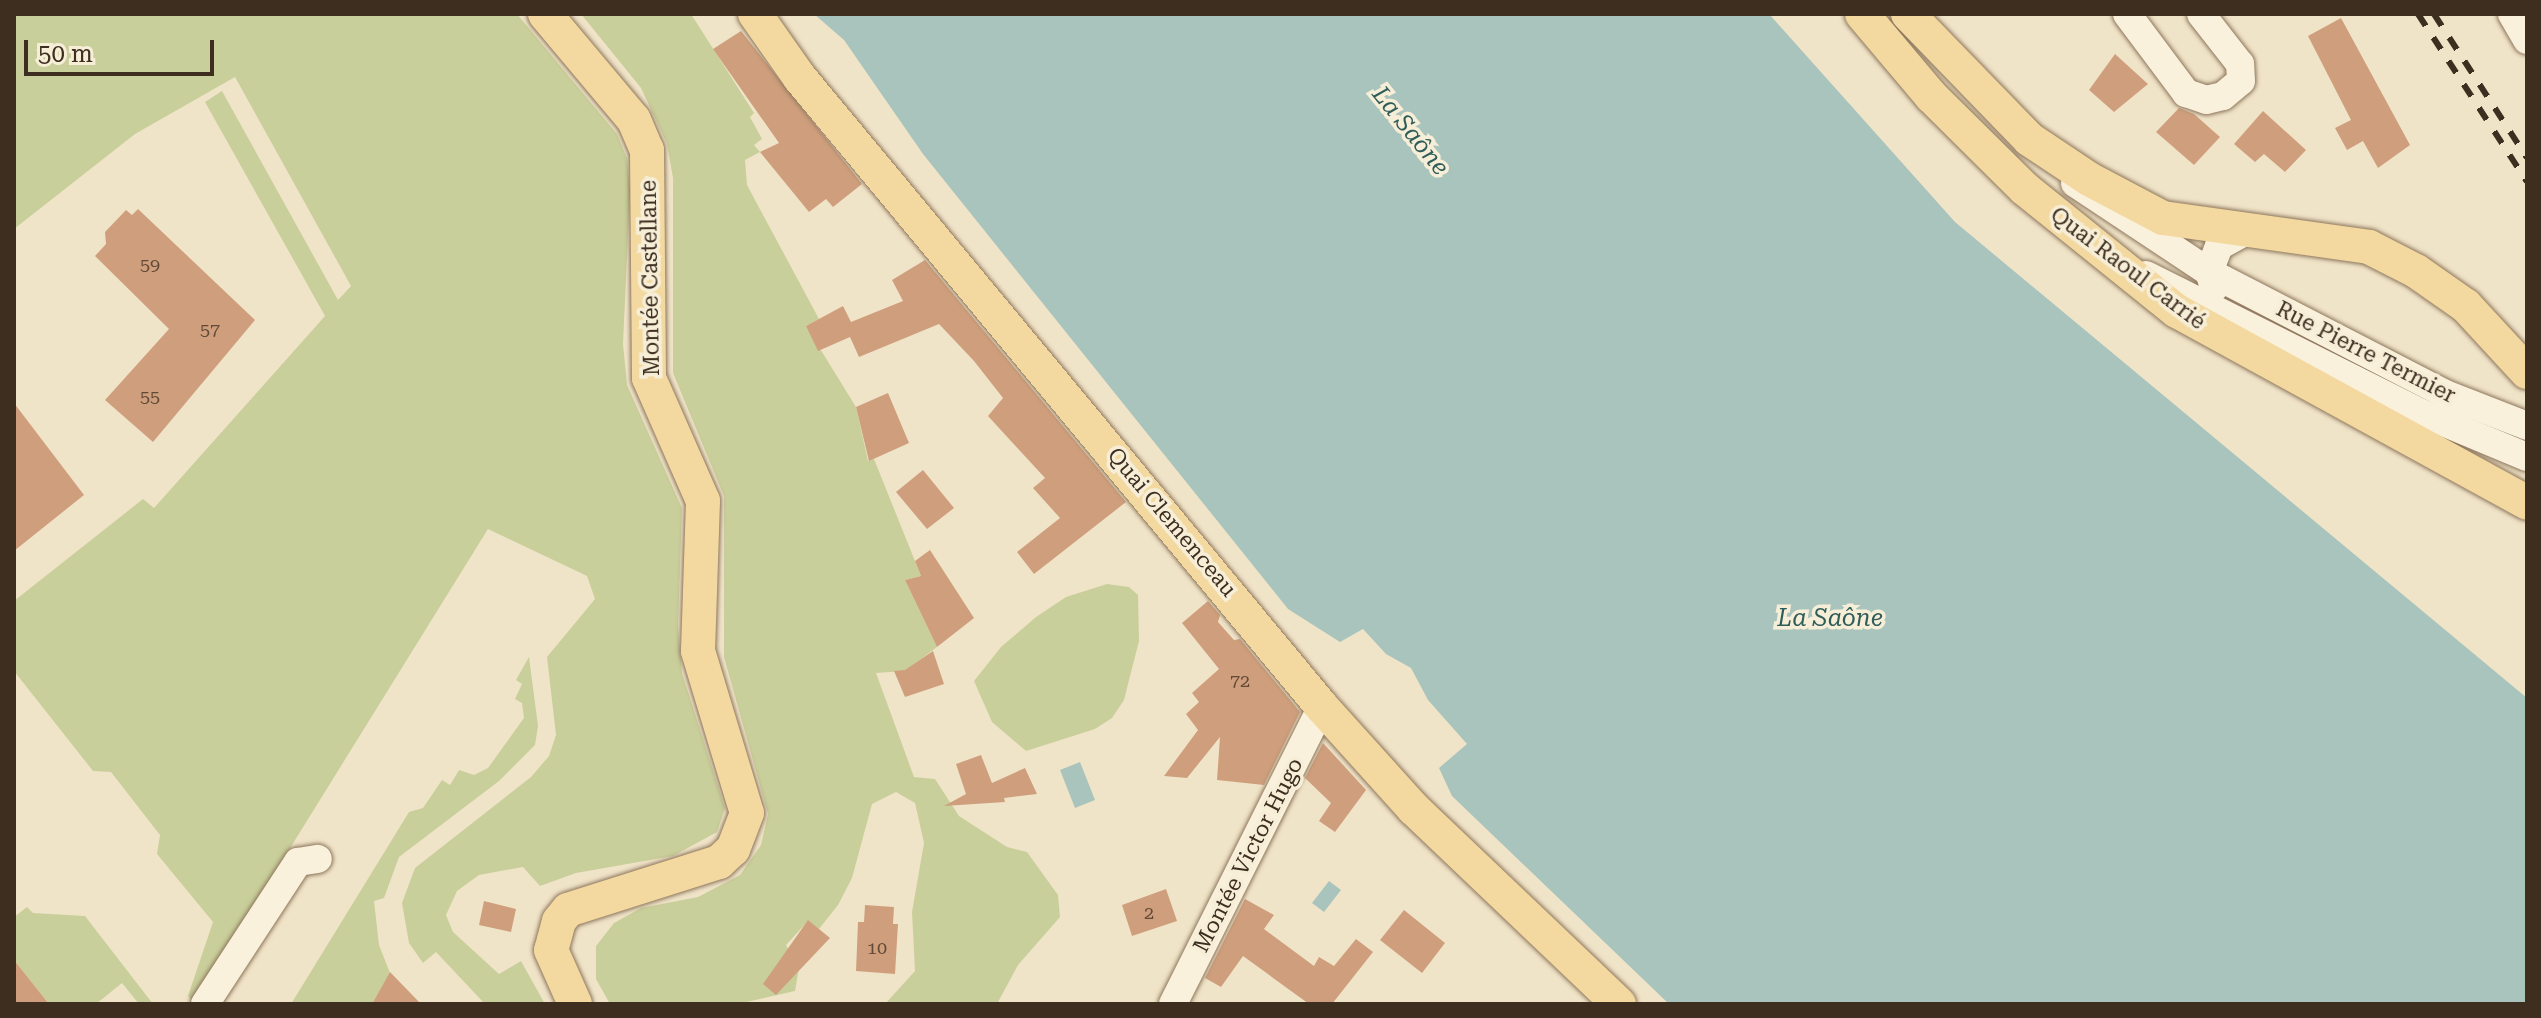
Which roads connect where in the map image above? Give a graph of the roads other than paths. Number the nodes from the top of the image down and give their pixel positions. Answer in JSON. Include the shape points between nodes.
{"nodes":[{"id":1,"x":545,"y":14,"type":"edge"},
{"id":2,"x":755,"y":14,"type":"edge"},
{"id":3,"x":1862,"y":14,"type":"edge"},
{"id":4,"x":1908,"y":14,"type":"edge"},
{"id":5,"x":2127,"y":14,"type":"edge"},
{"id":6,"x":2201,"y":14,"type":"edge"},
{"id":7,"x":2029,"y":139,"type":"junction"},
{"id":8,"x":2242,"y":233,"type":"junction"},
{"id":9,"x":2109,"y":258,"type":"junction"},
{"id":10,"x":2209,"y":272,"type":"junction"},
{"id":11,"x":2272,"y":335,"type":"junction"},
{"id":12,"x":2527,"y":372,"type":"edge"},
{"id":13,"x":2527,"y":426,"type":"edge"},
{"id":14,"x":2527,"y":457,"type":"edge"},
{"id":15,"x":2527,"y":503,"type":"edge"},
{"id":16,"x":1322,"y":707,"type":"junction"},
{"id":17,"x":318,"y":859,"type":"dead end"},
{"id":18,"x":205,"y":1004,"type":"edge"},
{"id":19,"x":575,"y":1004,"type":"edge"},
{"id":20,"x":1173,"y":1004,"type":"edge"},
{"id":21,"x":1619,"y":1004,"type":"edge"}],
"edges":[{"from":1,"to":19,"type":"main road","name":"Montée Castellane","via":[[634,120],[647,150],[649,378],[703,501],[698,651],[747,813],[733,849],[719,862],[568,910],[551,950]]},
{"from":2,"to":16,"type":"main road","name":"Quai Clemenceau","via":[[800,78]]},
{"from":3,"to":9,"type":"main road","name":"Quai Raoul Carrié","via":[[1931,96],[2025,189]]},
{"from":4,"to":7,"type":"main road"},
{"from":5,"to":6,"type":"street","via":[[2186,93],[2206,100],[2223,96],[2241,81],[2240,64]]},
{"from":7,"to":8,"type":"main road","via":[[2163,218]]},
{"from":7,"to":10,"type":"street","name":"Rue Pierre Termier","via":[[2111,212]]},
{"from":8,"to":10,"type":"street","via":[[2219,246]]},
{"from":8,"to":12,"type":"main road","via":[[2314,236],[2369,247],[2466,306]]},
{"from":9,"to":11,"type":"street","name":"Rue Pierre Termier"},
{"from":9,"to":15,"type":"main road","name":"Quai Raoul Carrié","via":[[2177,311],[2255,358]]},
{"from":10,"to":11,"type":"street","name":"Rue Pierre Termier","via":[[2218,299]]},
{"from":10,"to":13,"type":"street","name":"Rue Pierre Termier","via":[[2445,394]]},
{"from":11,"to":14,"type":"street","name":"Rue Pierre Termier","via":[[2426,415]]},
{"from":16,"to":20,"type":"street","name":"Montée Victor Hugo"},
{"from":16,"to":21,"type":"main road","name":"Quai Clemenceau","via":[[1414,809]]},
{"from":17,"to":18,"type":"street","via":[[298,862]]}]}
